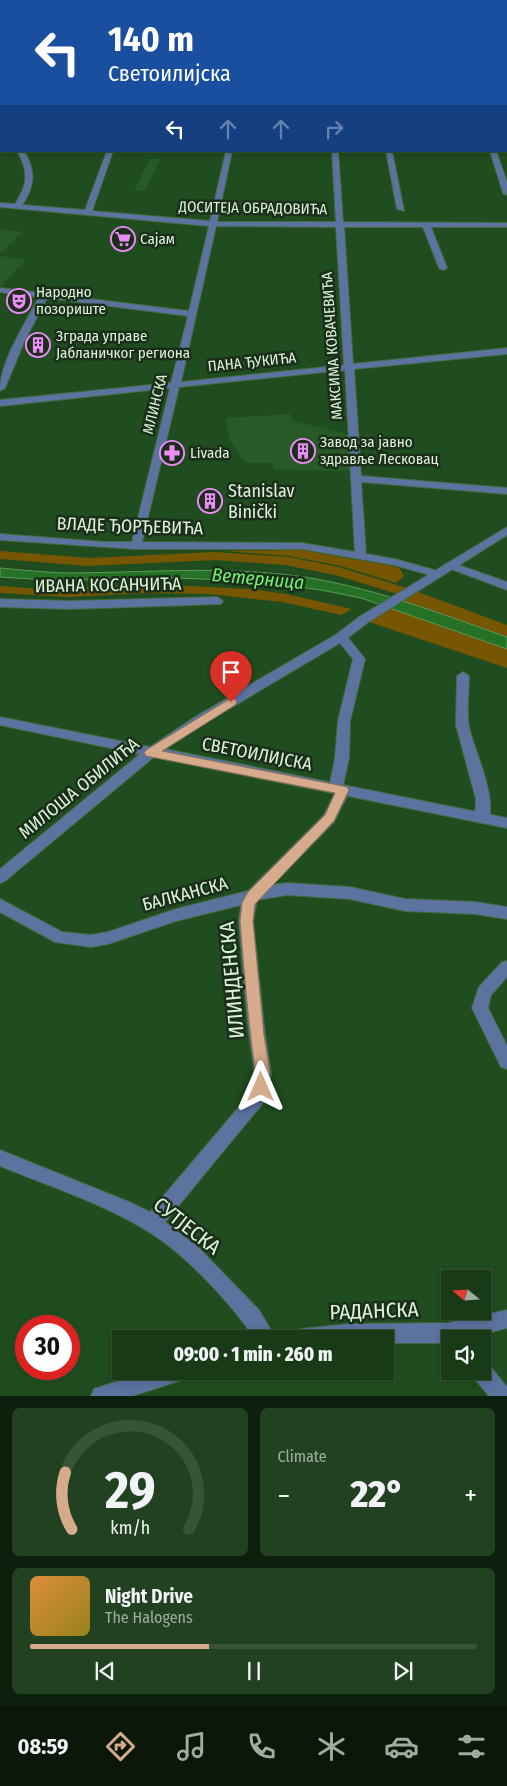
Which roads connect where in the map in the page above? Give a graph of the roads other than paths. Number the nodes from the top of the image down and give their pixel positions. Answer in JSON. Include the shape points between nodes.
{"nodes":[{"id":1,"x":20,"y":152,"type":"edge"},
{"id":2,"x":110,"y":152,"type":"edge"},
{"id":3,"x":228,"y":152,"type":"edge"},
{"id":4,"x":335,"y":152,"type":"edge"},
{"id":5,"x":389,"y":152,"type":"edge"},
{"id":6,"x":493,"y":152,"type":"edge"},
{"id":7,"x":507,"y":193,"type":"edge"},
{"id":8,"x":0,"y":205,"type":"edge"},
{"id":9,"x":17,"y":207,"type":"junction"},
{"id":10,"x":401,"y":209,"type":"dead end"},
{"id":11,"x":87,"y":213,"type":"junction"},
{"id":12,"x":213,"y":224,"type":"junction"},
{"id":13,"x":338,"y":224,"type":"junction"},
{"id":14,"x":426,"y":224,"type":"junction"},
{"id":15,"x":507,"y":225,"type":"edge"},
{"id":16,"x":443,"y":268,"type":"dead end"},
{"id":17,"x":0,"y":290,"type":"edge"},
{"id":18,"x":44,"y":296,"type":"junction"},
{"id":19,"x":192,"y":314,"type":"junction"},
{"id":20,"x":507,"y":351,"type":"edge"},
{"id":21,"x":350,"y":367,"type":"junction"},
{"id":22,"x":175,"y":385,"type":"junction"},
{"id":23,"x":0,"y":388,"type":"edge"},
{"id":24,"x":0,"y":403,"type":"edge"},
{"id":25,"x":356,"y":478,"type":"junction"},
{"id":26,"x":507,"y":491,"type":"edge"},
{"id":27,"x":507,"y":530,"type":"edge"},
{"id":28,"x":0,"y":537,"type":"edge"},
{"id":29,"x":136,"y":546,"type":"junction"},
{"id":30,"x":360,"y":556,"type":"junction"},
{"id":31,"x":450,"y":565,"type":"junction"},
{"id":32,"x":437,"y":574,"type":"junction"},
{"id":33,"x":507,"y":586,"type":"edge"},
{"id":34,"x":217,"y":601,"type":"dead end"},
{"id":35,"x":0,"y":603,"type":"edge"},
{"id":36,"x":341,"y":637,"type":"junction"},
{"id":37,"x":463,"y":676,"type":"dead end"},
{"id":38,"x":0,"y":722,"type":"edge"},
{"id":39,"x":150,"y":753,"type":"junction"},
{"id":40,"x":339,"y":789,"type":"junction"},
{"id":41,"x":482,"y":818,"type":"junction"},
{"id":42,"x":507,"y":823,"type":"edge"},
{"id":43,"x":0,"y":877,"type":"edge"},
{"id":44,"x":253,"y":895,"type":"junction"},
{"id":45,"x":0,"y":905,"type":"edge"},
{"id":46,"x":507,"y":913,"type":"edge"},
{"id":47,"x":507,"y":967,"type":"edge"},
{"id":48,"x":507,"y":1062,"type":"edge"},
{"id":49,"x":0,"y":1158,"type":"edge"},
{"id":50,"x":152,"y":1222,"type":"junction"},
{"id":51,"x":507,"y":1319,"type":"edge"},
{"id":52,"x":261,"y":1330,"type":"edge"},
{"id":53,"x":471,"y":1330,"type":"edge"},
{"id":54,"x":394,"y":1335,"type":"edge"},
{"id":55,"x":441,"y":1336,"type":"edge"},
{"id":56,"x":152,"y":1380,"type":"edge"},
{"id":57,"x":489,"y":1380,"type":"edge"},
{"id":58,"x":101,"y":1396,"type":"edge"},
{"id":59,"x":502,"y":1396,"type":"edge"}],
"edges":[{"from":1,"to":9,"type":"street","via":[[31,179]]},
{"from":2,"to":11,"type":"street","via":[[96,196]]},
{"from":3,"to":12,"type":"street","name":"МЛИНСКА"},
{"from":4,"to":13,"type":"street","name":"МАКСИМА КОВАЧЕВИЋА"},
{"from":5,"to":10,"type":"street"},
{"from":6,"to":7,"type":"street"},
{"from":8,"to":9,"type":"street","name":"ДОСИТЕЈА ОБРАДОВИЋА"},
{"from":9,"to":11,"type":"street","name":"ДОСИТЕЈА ОБРАДОВИЋА"},
{"from":11,"to":12,"type":"street","name":"ДОСИТЕЈА ОБРАДОВИЋА"},
{"from":12,"to":13,"type":"street","name":"ДОСИТЕЈА ОБРАДОВИЋА"},
{"from":12,"to":19,"type":"street","name":"МЛИНСКА"},
{"from":13,"to":14,"type":"street","name":"ДОСИТЕЈА ОБРАДОВИЋА"},
{"from":13,"to":21,"type":"street","name":"МАКСИМА КОВАЧЕВИЋА"},
{"from":14,"to":15,"type":"street","name":"ДОСИТЕЈА ОБРАДОВИЋА"},
{"from":14,"to":16,"type":"street"},
{"from":17,"to":18,"type":"street"},
{"from":18,"to":19,"type":"street"},
{"from":18,"to":23,"type":"street"},
{"from":19,"to":22,"type":"street","name":"МЛИНСКА"},
{"from":20,"to":21,"type":"street","name":"ПАНА ЂУКИЋА"},
{"from":21,"to":22,"type":"street","name":"ПАНА ЂУКИЋА"},
{"from":21,"to":25,"type":"street","name":"МАКСИМА КОВАЧЕВИЋА"},
{"from":22,"to":24,"type":"street","name":"ПАНА ЂУКИЋА"},
{"from":22,"to":29,"type":"street","name":"МЛИНСКА"},
{"from":25,"to":26,"type":"street"},
{"from":25,"to":30,"type":"street","name":"МАКСИМА КОВАЧЕВИЋА"},
{"from":27,"to":31,"type":"street","name":"МИЛОША ОБИЛИЋА"},
{"from":28,"to":29,"type":"street","name":"ВЛАДЕ ЂОРЂЕВИЋА"},
{"from":29,"to":30,"type":"street","name":"ВЛАДЕ ЂОРЂЕВИЋА","via":[[302,546]]},
{"from":30,"to":32,"type":"street","name":"ВЛАДЕ ЂОРЂЕВИЋА"},
{"from":31,"to":32,"type":"street","name":"МИЛОША ОБИЛИЋА"},
{"from":31,"to":33,"type":"street"},
{"from":32,"to":36,"type":"street","name":"МИЛОША ОБИЛИЋА"},
{"from":34,"to":35,"type":"street","name":"ИВАНА КОСАНЧИЋА","via":[[70,605]]},
{"from":36,"to":39,"type":"street","name":"МИЛОША ОБИЛИЋА"},
{"from":36,"to":40,"type":"street","name":"ИЛИНДЕНСКА","via":[[359,659],[344,721]]},
{"from":37,"to":41,"type":"street","via":[[462,725],[483,798]]},
{"from":38,"to":39,"type":"street","name":"СВЕТОИЛИЈСКА"},
{"from":39,"to":40,"type":"street","name":"СВЕТОИЛИЈСКА"},
{"from":39,"to":43,"type":"street","name":"МИЛОША ОБИЛИЋА"},
{"from":40,"to":41,"type":"street","name":"СВЕТОИЛИЈСКА"},
{"from":40,"to":44,"type":"street","name":"ИЛИНДЕНСКА","via":[[330,818]]},
{"from":41,"to":42,"type":"street","name":"СВЕТОИЛИЈСКА"},
{"from":44,"to":45,"type":"street","name":"БАЛКАНСКА","via":[[91,941],[60,938]]},
{"from":44,"to":46,"type":"street","name":"БАЛКАНСКА","via":[[288,889],[350,894],[405,905]]},
{"from":44,"to":50,"type":"street","name":"ИЛИНДЕНСКА","via":[[248,903],[246,921],[263,1073],[261,1087],[257,1098]]},
{"from":47,"to":48,"type":"street","via":[[484,992],[480,1008]]},
{"from":49,"to":50,"type":"street","name":"СУТЈЕСКА"},
{"from":50,"to":52,"type":"street","name":"СУТЈЕСКА","via":[[191,1252],[252,1316]]},
{"from":51,"to":53,"type":"street","name":"РАДАНСКА"},
{"from":54,"to":55,"type":"street","name":"РАДАНСКА"},
{"from":56,"to":58,"type":"street"},
{"from":57,"to":59,"type":"street"}]}
